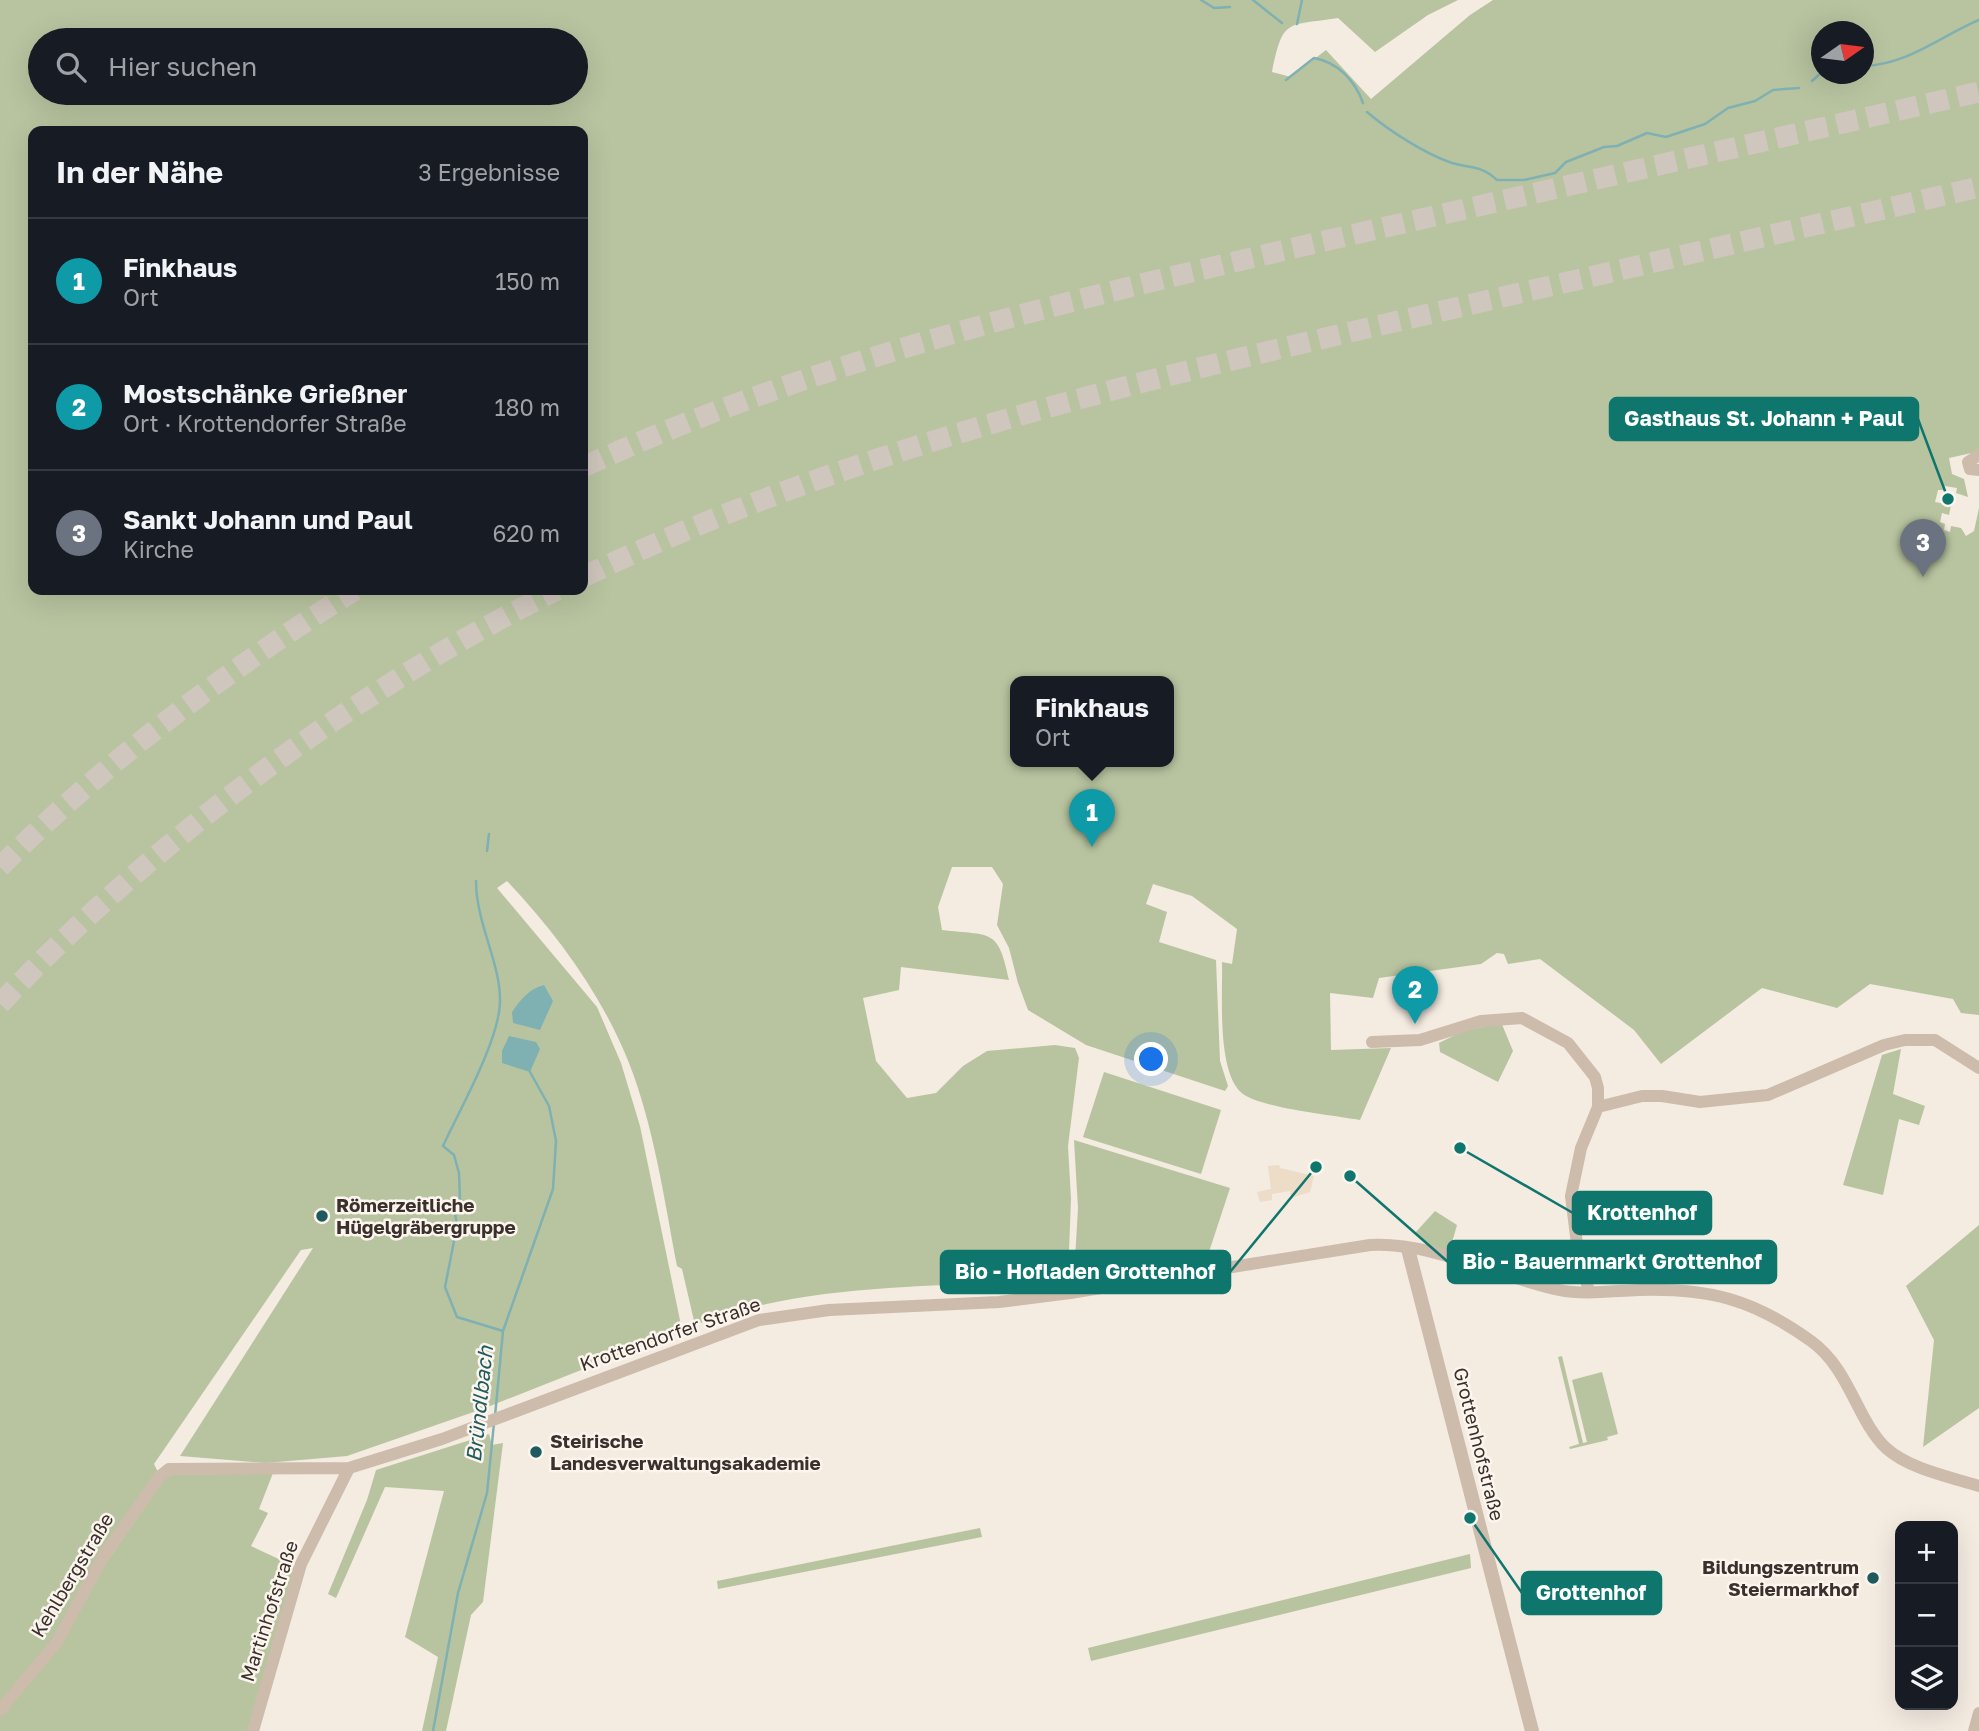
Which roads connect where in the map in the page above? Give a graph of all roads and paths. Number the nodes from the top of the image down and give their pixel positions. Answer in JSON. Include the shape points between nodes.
{"nodes":[{"id":1,"x":1979,"y":455,"type":"edge"},
{"id":2,"x":1979,"y":470,"type":"edge"},
{"id":3,"x":1372,"y":1042,"type":"dead end"},
{"id":4,"x":1979,"y":1068,"type":"edge"},
{"id":5,"x":1598,"y":1107,"type":"junction"},
{"id":6,"x":1408,"y":1249,"type":"junction"},
{"id":7,"x":1589,"y":1292,"type":"junction"},
{"id":8,"x":349,"y":1468,"type":"junction"},
{"id":9,"x":1979,"y":1486,"type":"edge"},
{"id":10,"x":0,"y":1710,"type":"edge"},
{"id":11,"x":1979,"y":1713,"type":"edge"},
{"id":12,"x":253,"y":1731,"type":"edge"},
{"id":13,"x":1532,"y":1731,"type":"edge"},
{"id":14,"x":1974,"y":1731,"type":"edge"}],
"edges":[{"from":1,"to":2,"type":"street","via":[[1968,462],[1970,469]]},
{"from":3,"to":5,"type":"street","via":[[1420,1040],[1481,1021],[1522,1018],[1564,1040],[1575,1051],[1597,1082]]},
{"from":4,"to":5,"type":"street","via":[[1935,1040],[1905,1040],[1768,1095],[1700,1102],[1642,1096]]},
{"from":5,"to":7,"type":"street","via":[[1581,1148],[1571,1196]]},
{"from":6,"to":7,"type":"street","name":"Krottendorfer Straße","via":[[1554,1289]]},
{"from":6,"to":8,"type":"street","name":"Krottendorfer Straße","via":[[1394,1243],[1370,1245],[999,1302],[829,1310],[759,1320]]},
{"from":6,"to":13,"type":"street","name":"Grottenhofstraße"},
{"from":7,"to":9,"type":"street","name":"Krottendorfer Straße","via":[[1709,1292],[1768,1312],[1820,1347],[1886,1448],[1900,1458]]},
{"from":8,"to":10,"type":"street","name":"Kehlbergstraße","via":[[169,1469],[103,1557],[57,1642]]},
{"from":8,"to":12,"type":"street","name":"Martinhofstraße","via":[[307,1550]]},
{"from":11,"to":14,"type":"street"}]}
